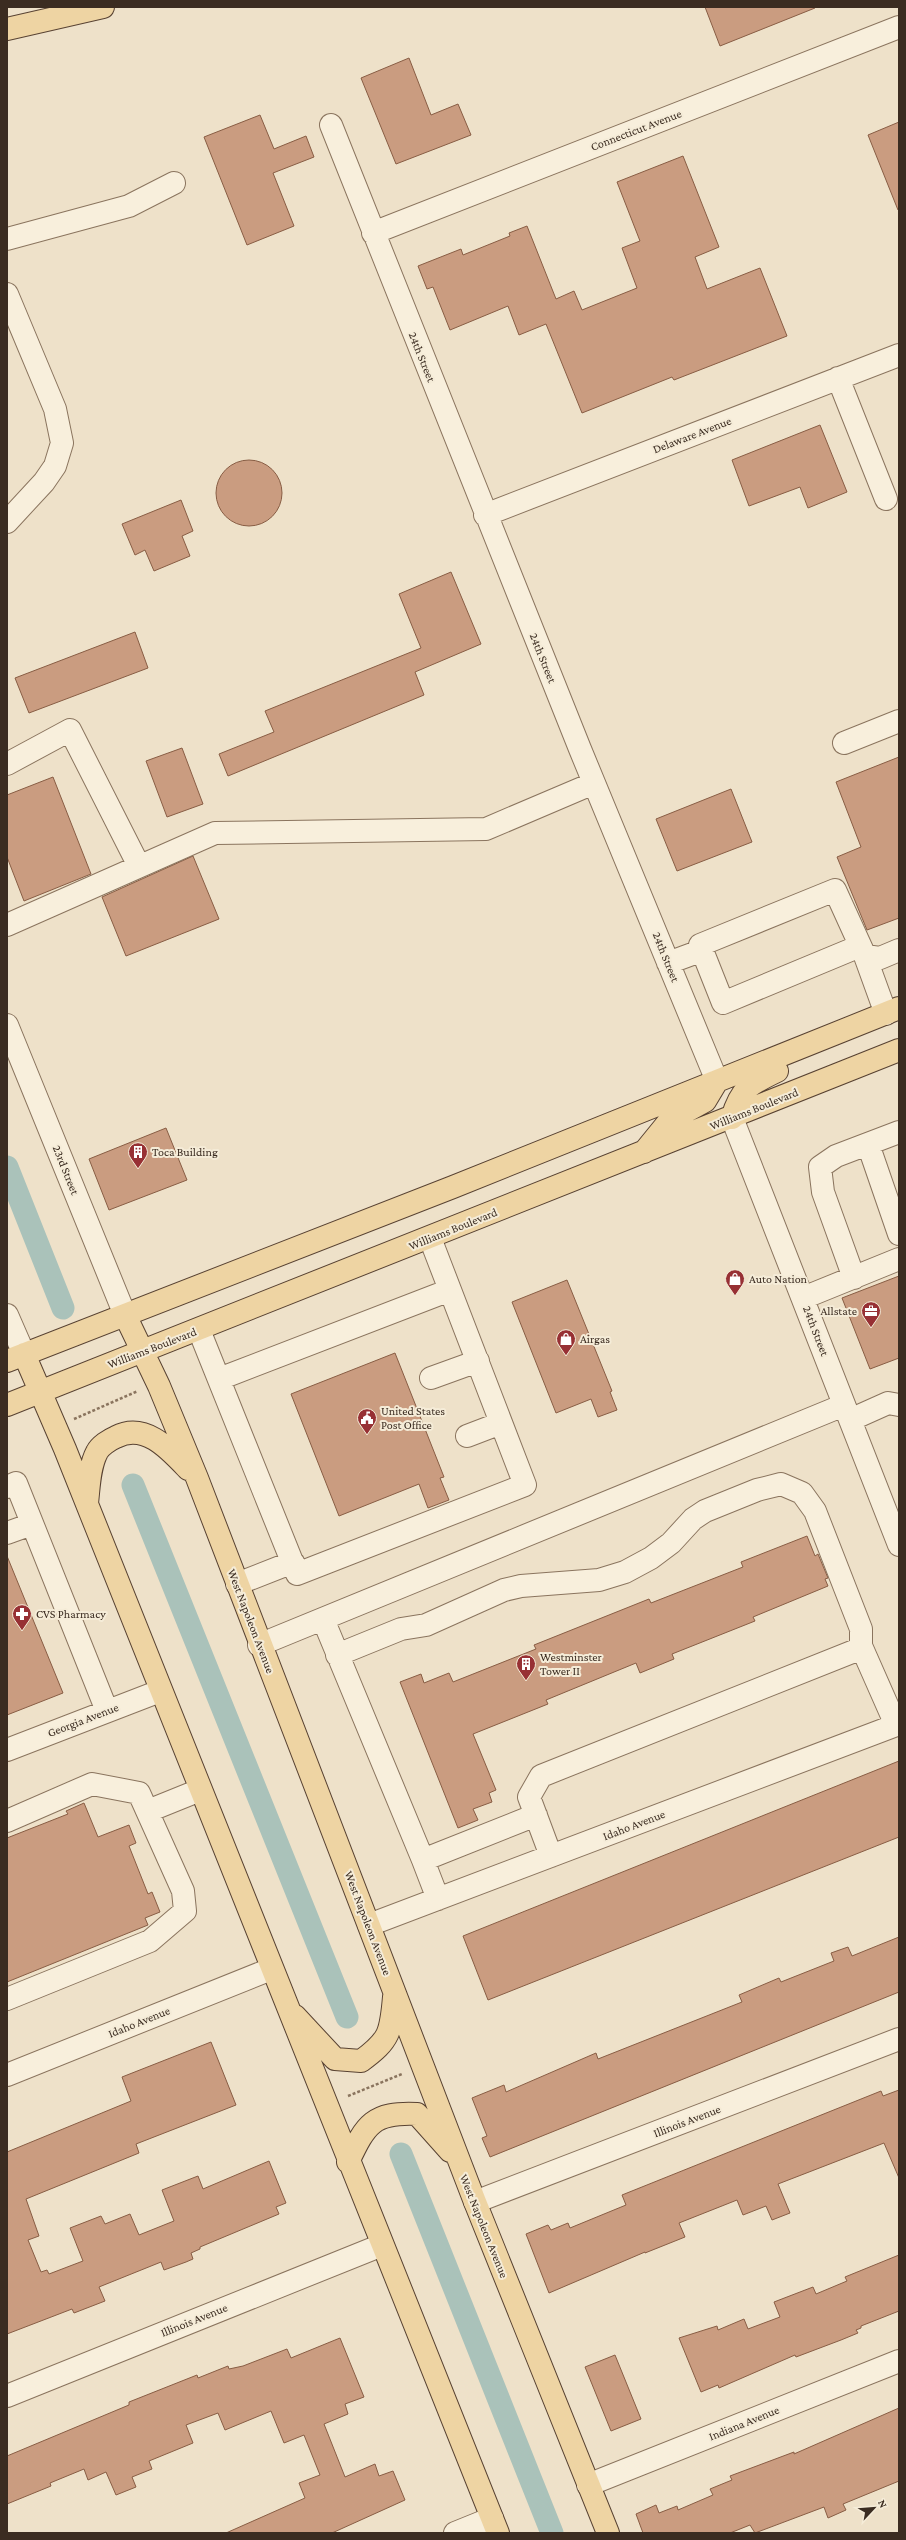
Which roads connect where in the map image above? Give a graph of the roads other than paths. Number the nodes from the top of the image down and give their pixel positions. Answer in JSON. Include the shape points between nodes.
{"nodes":[{"id":1,"x":103,"y":7,"type":"edge"},
{"id":2,"x":899,"y":27,"type":"edge"},
{"id":3,"x":7,"y":29,"type":"edge"},
{"id":4,"x":332,"y":125,"type":"dead end"},
{"id":5,"x":174,"y":183,"type":"dead end"},
{"id":6,"x":373,"y":233,"type":"junction"},
{"id":7,"x":7,"y":239,"type":"edge"},
{"id":8,"x":7,"y":294,"type":"edge"},
{"id":9,"x":899,"y":355,"type":"edge"},
{"id":10,"x":838,"y":378,"type":"junction"},
{"id":11,"x":886,"y":499,"type":"dead end"},
{"id":12,"x":485,"y":515,"type":"junction"},
{"id":13,"x":7,"y":522,"type":"edge"},
{"id":14,"x":899,"y":721,"type":"edge"},
{"id":15,"x":844,"y":743,"type":"dead end"},
{"id":16,"x":7,"y":764,"type":"edge"},
{"id":17,"x":594,"y":784,"type":"junction"},
{"id":18,"x":139,"y":866,"type":"junction"},
{"id":19,"x":7,"y":925,"type":"edge"},
{"id":20,"x":703,"y":950,"type":"junction"},
{"id":21,"x":899,"y":950,"type":"edge"},
{"id":22,"x":862,"y":951,"type":"junction"},
{"id":23,"x":668,"y":963,"type":"junction"},
{"id":24,"x":892,"y":1011,"type":"edge"},
{"id":25,"x":7,"y":1025,"type":"edge"},
{"id":26,"x":824,"y":1038,"type":"junction"},
{"id":27,"x":899,"y":1050,"type":"edge"},
{"id":28,"x":717,"y":1081,"type":"junction"},
{"id":29,"x":732,"y":1118,"type":"junction"},
{"id":30,"x":899,"y":1132,"type":"edge"},
{"id":31,"x":868,"y":1144,"type":"junction"},
{"id":32,"x":644,"y":1153,"type":"junction"},
{"id":33,"x":899,"y":1234,"type":"edge"},
{"id":34,"x":430,"y":1238,"type":"junction"},
{"id":35,"x":899,"y":1259,"type":"edge"},
{"id":36,"x":854,"y":1278,"type":"junction"},
{"id":37,"x":450,"y":1290,"type":"junction"},
{"id":38,"x":803,"y":1298,"type":"junction"},
{"id":39,"x":7,"y":1315,"type":"edge"},
{"id":40,"x":125,"y":1315,"type":"junction"},
{"id":41,"x":200,"y":1330,"type":"junction"},
{"id":42,"x":142,"y":1351,"type":"junction"},
{"id":43,"x":15,"y":1357,"type":"edge"},
{"id":44,"x":478,"y":1361,"type":"junction"},
{"id":45,"x":219,"y":1378,"type":"junction"},
{"id":46,"x":431,"y":1378,"type":"dead end"},
{"id":47,"x":40,"y":1392,"type":"junction"},
{"id":48,"x":7,"y":1405,"type":"edge"},
{"id":49,"x":899,"y":1405,"type":"edge"},
{"id":50,"x":847,"y":1412,"type":"junction"},
{"id":51,"x":501,"y":1423,"type":"junction"},
{"id":52,"x":467,"y":1436,"type":"dead end"},
{"id":53,"x":197,"y":1478,"type":"junction"},
{"id":54,"x":7,"y":1487,"type":"edge"},
{"id":55,"x":87,"y":1508,"type":"junction"},
{"id":56,"x":32,"y":1524,"type":"junction"},
{"id":57,"x":7,"y":1533,"type":"edge"},
{"id":58,"x":899,"y":1545,"type":"edge"},
{"id":59,"x":293,"y":1562,"type":"junction"},
{"id":60,"x":237,"y":1584,"type":"junction"},
{"id":61,"x":323,"y":1619,"type":"junction"},
{"id":62,"x":259,"y":1645,"type":"junction"},
{"id":63,"x":861,"y":1649,"type":"junction"},
{"id":64,"x":337,"y":1655,"type":"junction"},
{"id":65,"x":160,"y":1691,"type":"junction"},
{"id":66,"x":107,"y":1711,"type":"junction"},
{"id":67,"x":897,"y":1725,"type":"edge"},
{"id":68,"x":7,"y":1750,"type":"edge"},
{"id":69,"x":200,"y":1790,"type":"junction"},
{"id":70,"x":148,"y":1811,"type":"junction"},
{"id":71,"x":536,"y":1815,"type":"junction"},
{"id":72,"x":7,"y":1821,"type":"edge"},
{"id":73,"x":551,"y":1856,"type":"junction"},
{"id":74,"x":423,"y":1860,"type":"junction"},
{"id":75,"x":438,"y":1899,"type":"junction"},
{"id":76,"x":369,"y":1925,"type":"junction"},
{"id":77,"x":271,"y":1969,"type":"junction"},
{"id":78,"x":395,"y":1992,"type":"junction"},
{"id":79,"x":7,"y":2000,"type":"edge"},
{"id":80,"x":286,"y":2006,"type":"junction"},
{"id":81,"x":899,"y":2039,"type":"edge"},
{"id":82,"x":7,"y":2075,"type":"edge"},
{"id":83,"x":348,"y":2162,"type":"junction"},
{"id":84,"x":460,"y":2162,"type":"junction"},
{"id":85,"x":475,"y":2202,"type":"junction"},
{"id":86,"x":382,"y":2245,"type":"junction"},
{"id":87,"x":899,"y":2361,"type":"edge"},
{"id":88,"x":7,"y":2396,"type":"edge"},
{"id":89,"x":588,"y":2486,"type":"junction"},
{"id":90,"x":495,"y":2525,"type":"edge"},
{"id":91,"x":455,"y":2533,"type":"edge"},
{"id":92,"x":608,"y":2533,"type":"edge"}],
"edges":[{"from":1,"to":3,"type":"main road"},
{"from":2,"to":6,"type":"street","name":"Connecticut Avenue"},
{"from":4,"to":6,"type":"street","name":"24th Street"},
{"from":5,"to":7,"type":"street","via":[[129,206]]},
{"from":6,"to":12,"type":"street","name":"24th Street"},
{"from":8,"to":13,"type":"street","via":[[55,409],[62,443],[55,466],[44,482]]},
{"from":9,"to":10,"type":"street","name":"Delaware Avenue"},
{"from":10,"to":11,"type":"street"},
{"from":10,"to":12,"type":"street","name":"Delaware Avenue"},
{"from":12,"to":17,"type":"street","name":"24th Street"},
{"from":14,"to":15,"type":"street"},
{"from":16,"to":18,"type":"street","via":[[70,730]]},
{"from":17,"to":18,"type":"street","via":[[486,829],[215,833]]},
{"from":17,"to":23,"type":"street","name":"24th Street"},
{"from":18,"to":19,"type":"street"},
{"from":20,"to":22,"type":"street","via":[[723,1003]]},
{"from":20,"to":22,"type":"street","via":[[700,945],[835,890]]},
{"from":20,"to":23,"type":"street"},
{"from":21,"to":22,"type":"street","via":[[880,958]]},
{"from":22,"to":24,"type":"street"},
{"from":23,"to":28,"type":"street","name":"24th Street"},
{"from":24,"to":26,"type":"main road"},
{"from":25,"to":40,"type":"street","name":"23rd Street"},
{"from":26,"to":28,"type":"main road"},
{"from":26,"to":29,"type":"main road","via":[[811,1056],[751,1083],[738,1098]]},
{"from":27,"to":29,"type":"main road","name":"Williams Boulevard"},
{"from":28,"to":32,"type":"main road","via":[[705,1101],[670,1120]]},
{"from":28,"to":40,"type":"main road"},
{"from":29,"to":32,"type":"main road","name":"Williams Boulevard"},
{"from":29,"to":38,"type":"street","name":"24th Street"},
{"from":30,"to":31,"type":"street"},
{"from":31,"to":33,"type":"street"},
{"from":31,"to":36,"type":"street","via":[[836,1156],[820,1167],[824,1192]]},
{"from":32,"to":34,"type":"main road","name":"Williams Boulevard"},
{"from":34,"to":37,"type":"street"},
{"from":34,"to":41,"type":"main road","name":"Williams Boulevard"},
{"from":35,"to":36,"type":"street"},
{"from":36,"to":38,"type":"street"},
{"from":37,"to":44,"type":"street"},
{"from":37,"to":45,"type":"street"},
{"from":38,"to":50,"type":"street","name":"24th Street"},
{"from":39,"to":43,"type":"street"},
{"from":40,"to":42,"type":"main road","name":"West Napoleon Avenue"},
{"from":40,"to":43,"type":"main road"},
{"from":41,"to":42,"type":"main road","name":"Williams Boulevard"},
{"from":41,"to":45,"type":"street"},
{"from":42,"to":47,"type":"main road","name":"Williams Boulevard"},
{"from":42,"to":53,"type":"main road","name":"West Napoleon Avenue"},
{"from":43,"to":47,"type":"main road"},
{"from":44,"to":46,"type":"street"},
{"from":44,"to":51,"type":"street"},
{"from":45,"to":59,"type":"street"},
{"from":47,"to":48,"type":"main road","name":"Williams Boulevard"},
{"from":47,"to":55,"type":"main road"},
{"from":49,"to":50,"type":"street","via":[[888,1403]]},
{"from":50,"to":58,"type":"street","name":"24th Street"},
{"from":50,"to":61,"type":"street"},
{"from":51,"to":52,"type":"street"},
{"from":51,"to":59,"type":"street","via":[[526,1485],[297,1574]]},
{"from":53,"to":55,"type":"main road","via":[[158,1441],[142,1433],[124,1432],[97,1451],[91,1469]]},
{"from":53,"to":60,"type":"main road","name":"West Napoleon Avenue"},
{"from":54,"to":56,"type":"street","via":[[16,1483]]},
{"from":55,"to":65,"type":"main road"},
{"from":56,"to":57,"type":"street"},
{"from":56,"to":66,"type":"street"},
{"from":59,"to":60,"type":"street"},
{"from":60,"to":62,"type":"main road","name":"West Napoleon Avenue"},
{"from":61,"to":62,"type":"street"},
{"from":61,"to":64,"type":"street"},
{"from":62,"to":76,"type":"main road","name":"West Napoleon Avenue"},
{"from":63,"to":64,"type":"street","via":[[861,1629],[815,1511],[802,1493],[781,1484],[757,1490],[705,1511],[693,1519],[671,1544],[625,1572],[600,1580],[521,1586],[504,1590],[426,1625],[401,1629]]},
{"from":63,"to":67,"type":"street"},
{"from":63,"to":71,"type":"street","via":[[541,1776],[528,1797]]},
{"from":64,"to":74,"type":"street"},
{"from":65,"to":66,"type":"street","name":"Georgia Avenue"},
{"from":65,"to":69,"type":"main road"},
{"from":66,"to":68,"type":"street","name":"Georgia Avenue"},
{"from":67,"to":73,"type":"street","name":"Idaho Avenue"},
{"from":69,"to":70,"type":"street"},
{"from":69,"to":77,"type":"main road"},
{"from":70,"to":72,"type":"street","via":[[139,1793],[92,1784]]},
{"from":70,"to":79,"type":"street","via":[[183,1891],[185,1911],[150,1941]]},
{"from":71,"to":73,"type":"street"},
{"from":71,"to":74,"type":"street"},
{"from":73,"to":75,"type":"street","name":"Idaho Avenue"},
{"from":74,"to":75,"type":"street"},
{"from":75,"to":76,"type":"street","name":"Idaho Avenue"},
{"from":76,"to":78,"type":"main road","name":"West Napoleon Avenue"},
{"from":77,"to":80,"type":"main road"},
{"from":77,"to":82,"type":"street","name":"Idaho Avenue"},
{"from":78,"to":80,"type":"main road","via":[[391,2028],[380,2047],[361,2061],[335,2059]]},
{"from":78,"to":84,"type":"main road","name":"West Napoleon Avenue"},
{"from":80,"to":83,"type":"main road"},
{"from":81,"to":85,"type":"street","name":"Illinois Avenue"},
{"from":83,"to":84,"type":"main road","via":[[361,2134],[379,2118],[394,2113],[417,2114]]},
{"from":83,"to":86,"type":"main road"},
{"from":84,"to":85,"type":"main road","name":"West Napoleon Avenue"},
{"from":85,"to":89,"type":"main road","name":"West Napoleon Avenue"},
{"from":86,"to":88,"type":"street","name":"Illinois Avenue"},
{"from":86,"to":90,"type":"main road"},
{"from":87,"to":89,"type":"street","name":"Indiana Avenue"},
{"from":89,"to":92,"type":"main road","name":"West Napoleon Avenue"},
{"from":90,"to":91,"type":"street"}]}
